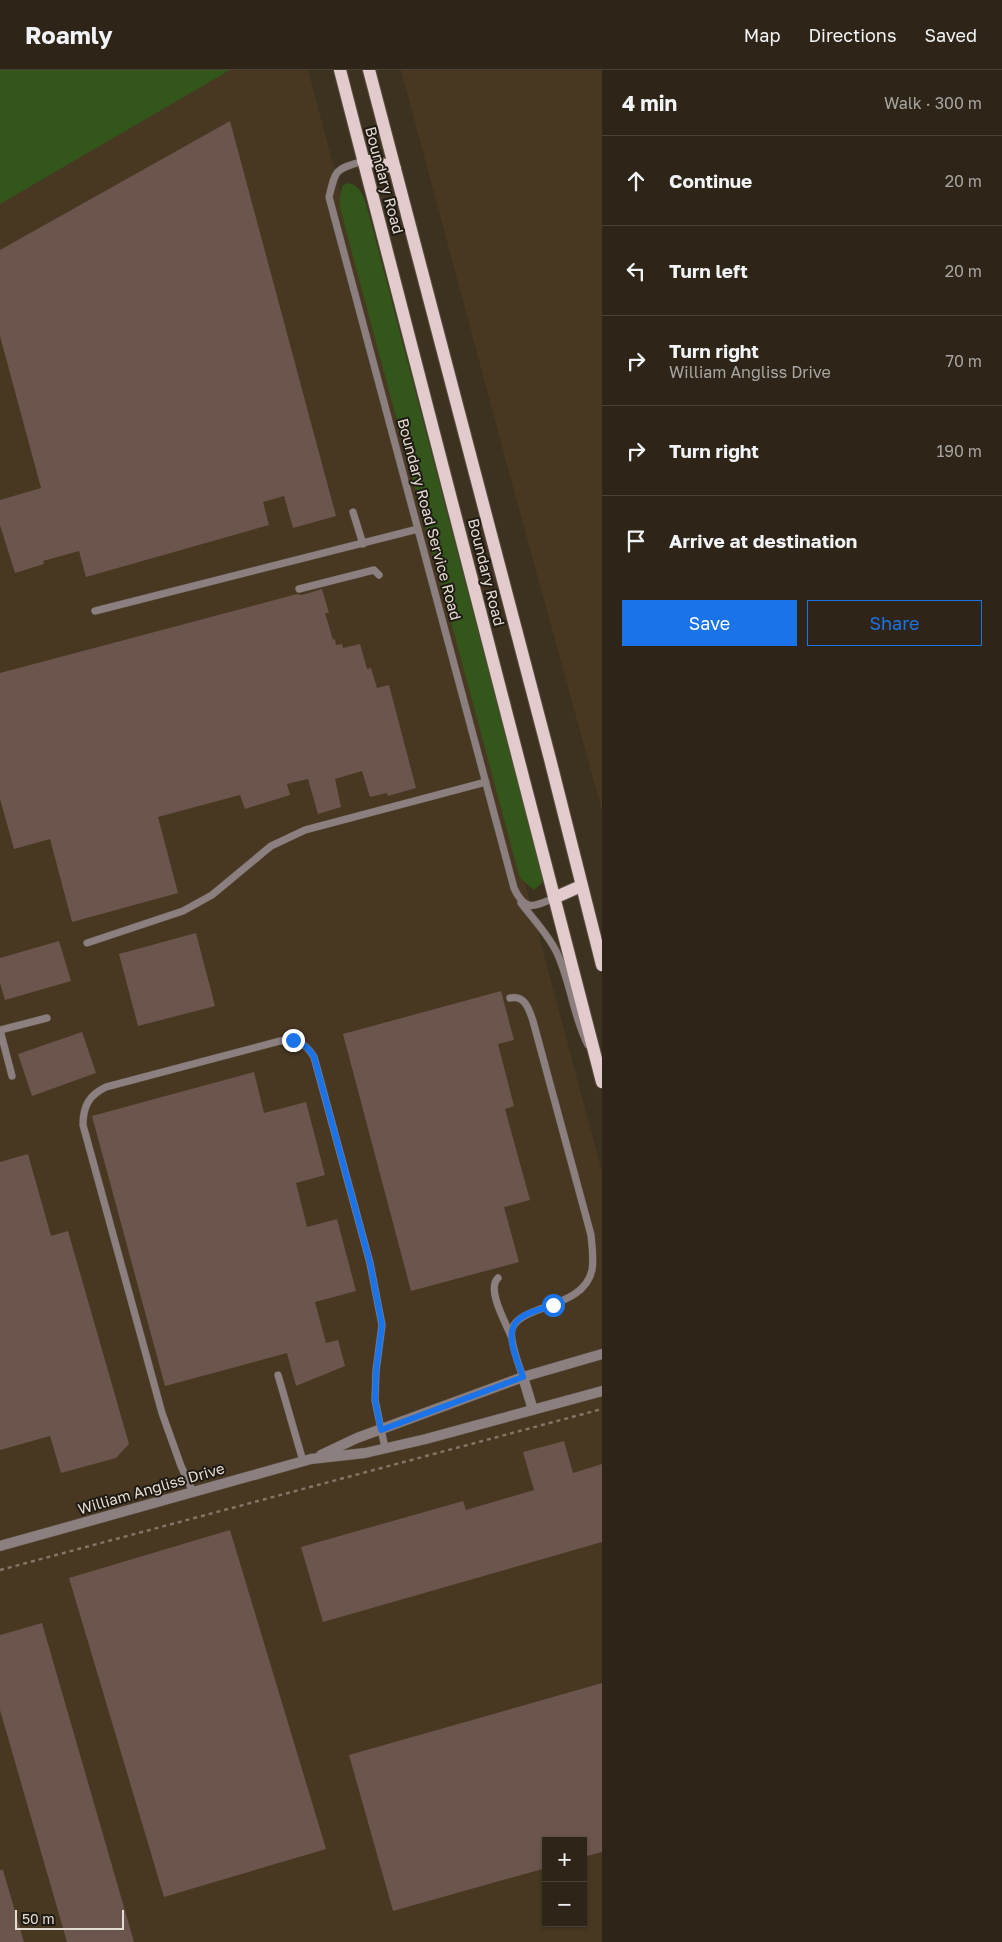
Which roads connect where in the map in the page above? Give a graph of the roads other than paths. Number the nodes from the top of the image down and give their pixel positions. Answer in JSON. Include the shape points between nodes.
{"nodes":[{"id":1,"x":340,"y":70,"type":"edge"},
{"id":2,"x":369,"y":70,"type":"edge"},
{"id":3,"x":363,"y":161,"type":"junction"},
{"id":4,"x":395,"y":168,"type":"junction"},
{"id":5,"x":353,"y":512,"type":"dead end"},
{"id":6,"x":418,"y":529,"type":"junction"},
{"id":7,"x":362,"y":544,"type":"junction"},
{"id":8,"x":379,"y":575,"type":"dead end"},
{"id":9,"x":299,"y":589,"type":"dead end"},
{"id":10,"x":95,"y":611,"type":"dead end"},
{"id":11,"x":486,"y":782,"type":"junction"},
{"id":12,"x":582,"y":886,"type":"junction"},
{"id":13,"x":554,"y":898,"type":"junction"},
{"id":14,"x":520,"y":901,"type":"junction"},
{"id":15,"x":87,"y":943,"type":"dead end"},
{"id":16,"x":602,"y":965,"type":"edge"},
{"id":17,"x":510,"y":998,"type":"dead end"},
{"id":18,"x":47,"y":1018,"type":"dead end"},
{"id":19,"x":597,"y":1063,"type":"junction"},
{"id":20,"x":12,"y":1076,"type":"dead end"},
{"id":21,"x":602,"y":1082,"type":"edge"},
{"id":22,"x":498,"y":1278,"type":"dead end"},
{"id":23,"x":512,"y":1338,"type":"junction"},
{"id":24,"x":602,"y":1354,"type":"edge"},
{"id":25,"x":278,"y":1375,"type":"dead end"},
{"id":26,"x":523,"y":1377,"type":"junction"},
{"id":27,"x":602,"y":1391,"type":"edge"},
{"id":28,"x":533,"y":1410,"type":"junction"},
{"id":29,"x":381,"y":1430,"type":"junction"},
{"id":30,"x":385,"y":1448,"type":"junction"},
{"id":31,"x":307,"y":1460,"type":"junction"},
{"id":32,"x":193,"y":1492,"type":"junction"},
{"id":33,"x":0,"y":1546,"type":"edge"}],
"edges":[{"from":1,"to":3,"type":"main road","name":"Boundary Road"},
{"from":2,"to":4,"type":"main road","name":"Boundary Road"},
{"from":3,"to":4,"type":"main road"},
{"from":3,"to":6,"type":"lane","name":"Boundary Road Service Road","via":[[342,168],[334,175],[329,197]]},
{"from":3,"to":13,"type":"main road","name":"Boundary Road"},
{"from":4,"to":12,"type":"main road","name":"Boundary Road"},
{"from":5,"to":7,"type":"lane"},
{"from":6,"to":7,"type":"lane"},
{"from":6,"to":11,"type":"lane","name":"Boundary Road Service Road"},
{"from":7,"to":10,"type":"lane"},
{"from":8,"to":9,"type":"lane","via":[[374,570]]},
{"from":11,"to":14,"type":"lane","name":"Boundary Road Service Road"},
{"from":11,"to":15,"type":"lane","via":[[305,830],[271,846],[212,895],[183,911]]},
{"from":12,"to":13,"type":"main road"},
{"from":12,"to":16,"type":"main road","name":"Boundary Road"},
{"from":13,"to":14,"type":"lane","via":[[537,906]]},
{"from":13,"to":19,"type":"main road","name":"Boundary Road"},
{"from":14,"to":19,"type":"lane","name":"Boundary Road Service Road","via":[[558,955],[579,1028]]},
{"from":17,"to":23,"type":"lane","via":[[521,999],[533,1021],[591,1235],[593,1256],[592,1272],[584,1286],[572,1296],[517,1320]]},
{"from":18,"to":20,"type":"lane","via":[[0,1030]]},
{"from":19,"to":21,"type":"main road","name":"Boundary Road"},
{"from":22,"to":23,"type":"lane","via":[[494,1295]]},
{"from":23,"to":26,"type":"lane"},
{"from":24,"to":26,"type":"street","name":"William Angliss Drive"},
{"from":25,"to":31,"type":"lane"},
{"from":26,"to":28,"type":"street"},
{"from":26,"to":29,"type":"street","name":"William Angliss Drive"},
{"from":27,"to":28,"type":"street","name":"William Angliss Drive"},
{"from":28,"to":30,"type":"street","name":"William Angliss Drive"},
{"from":29,"to":30,"type":"lane"},
{"from":29,"to":31,"type":"street","name":"William Angliss Drive"},
{"from":29,"to":32,"type":"lane","via":[[375,1400],[382,1325],[370,1263],[330,1112],[309,1048],[293,1040],[280,1041],[106,1087],[90,1097],[83,1115],[84,1125],[162,1412]]},
{"from":30,"to":31,"type":"street","name":"William Angliss Drive"},
{"from":31,"to":32,"type":"street","name":"William Angliss Drive"},
{"from":32,"to":33,"type":"street","name":"William Angliss Drive"}]}
